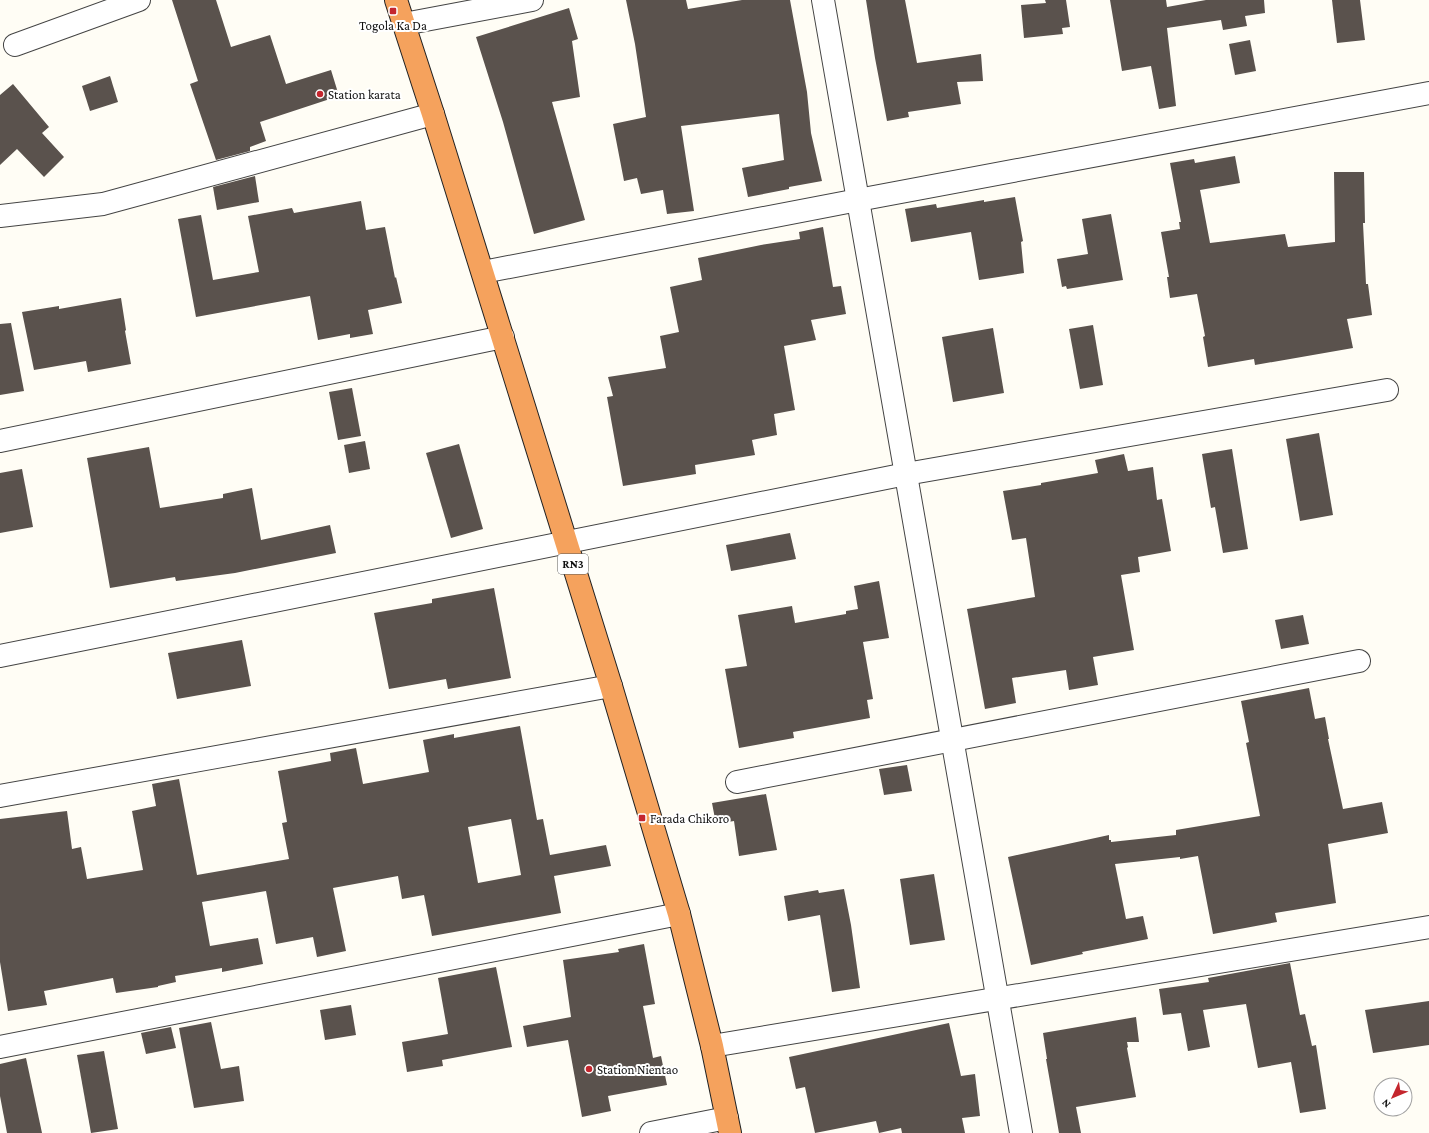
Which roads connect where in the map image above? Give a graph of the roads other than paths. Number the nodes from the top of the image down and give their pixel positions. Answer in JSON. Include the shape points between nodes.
{"nodes":[{"id":1,"x":139,"y":0,"type":"edge"},
{"id":2,"x":396,"y":0,"type":"edge"},
{"id":3,"x":532,"y":0,"type":"edge"},
{"id":4,"x":823,"y":0,"type":"edge"},
{"id":5,"x":404,"y":24,"type":"junction"},
{"id":6,"x":15,"y":45,"type":"dead end"},
{"id":7,"x":1429,"y":93,"type":"edge"},
{"id":8,"x":433,"y":114,"type":"junction"},
{"id":9,"x":858,"y":200,"type":"junction"},
{"id":10,"x":0,"y":216,"type":"edge"},
{"id":11,"x":483,"y":272,"type":"junction"},
{"id":12,"x":503,"y":337,"type":"junction"},
{"id":13,"x":1387,"y":390,"type":"dead end"},
{"id":14,"x":0,"y":441,"type":"edge"},
{"id":15,"x":906,"y":474,"type":"junction"},
{"id":16,"x":566,"y":543,"type":"junction"},
{"id":17,"x":0,"y":656,"type":"edge"},
{"id":18,"x":1359,"y":661,"type":"dead end"},
{"id":19,"x":611,"y":686,"type":"junction"},
{"id":20,"x":952,"y":740,"type":"junction"},
{"id":21,"x":737,"y":782,"type":"dead end"},
{"id":22,"x":0,"y":796,"type":"edge"},
{"id":23,"x":679,"y":914,"type":"junction"},
{"id":24,"x":1429,"y":927,"type":"edge"},
{"id":25,"x":997,"y":999,"type":"junction"},
{"id":26,"x":712,"y":1046,"type":"junction"},
{"id":27,"x":0,"y":1048,"type":"edge"},
{"id":28,"x":728,"y":1125,"type":"edge"},
{"id":29,"x":651,"y":1133,"type":"edge"},
{"id":30,"x":1021,"y":1133,"type":"edge"}],
"edges":[{"from":1,"to":6,"type":"street"},
{"from":2,"to":5,"type":"highway","number":"RN3"},
{"from":3,"to":5,"type":"street"},
{"from":4,"to":9,"type":"street"},
{"from":5,"to":8,"type":"highway","number":"RN3"},
{"from":7,"to":9,"type":"street"},
{"from":8,"to":10,"type":"street","via":[[103,204]]},
{"from":8,"to":11,"type":"highway","number":"RN3"},
{"from":9,"to":11,"type":"street"},
{"from":9,"to":15,"type":"street"},
{"from":11,"to":12,"type":"highway","number":"RN3"},
{"from":12,"to":14,"type":"street"},
{"from":12,"to":16,"type":"highway","number":"RN3"},
{"from":13,"to":15,"type":"street"},
{"from":15,"to":16,"type":"street"},
{"from":15,"to":20,"type":"street"},
{"from":16,"to":17,"type":"street"},
{"from":16,"to":19,"type":"highway","number":"RN3"},
{"from":18,"to":20,"type":"street"},
{"from":19,"to":22,"type":"street"},
{"from":19,"to":23,"type":"highway","number":"RN3"},
{"from":20,"to":21,"type":"street"},
{"from":20,"to":25,"type":"street"},
{"from":23,"to":26,"type":"highway","number":"RN3"},
{"from":23,"to":27,"type":"street"},
{"from":24,"to":25,"type":"street"},
{"from":25,"to":26,"type":"street"},
{"from":25,"to":30,"type":"street"},
{"from":26,"to":28,"type":"highway","number":"RN3"},
{"from":28,"to":29,"type":"street"}]}
